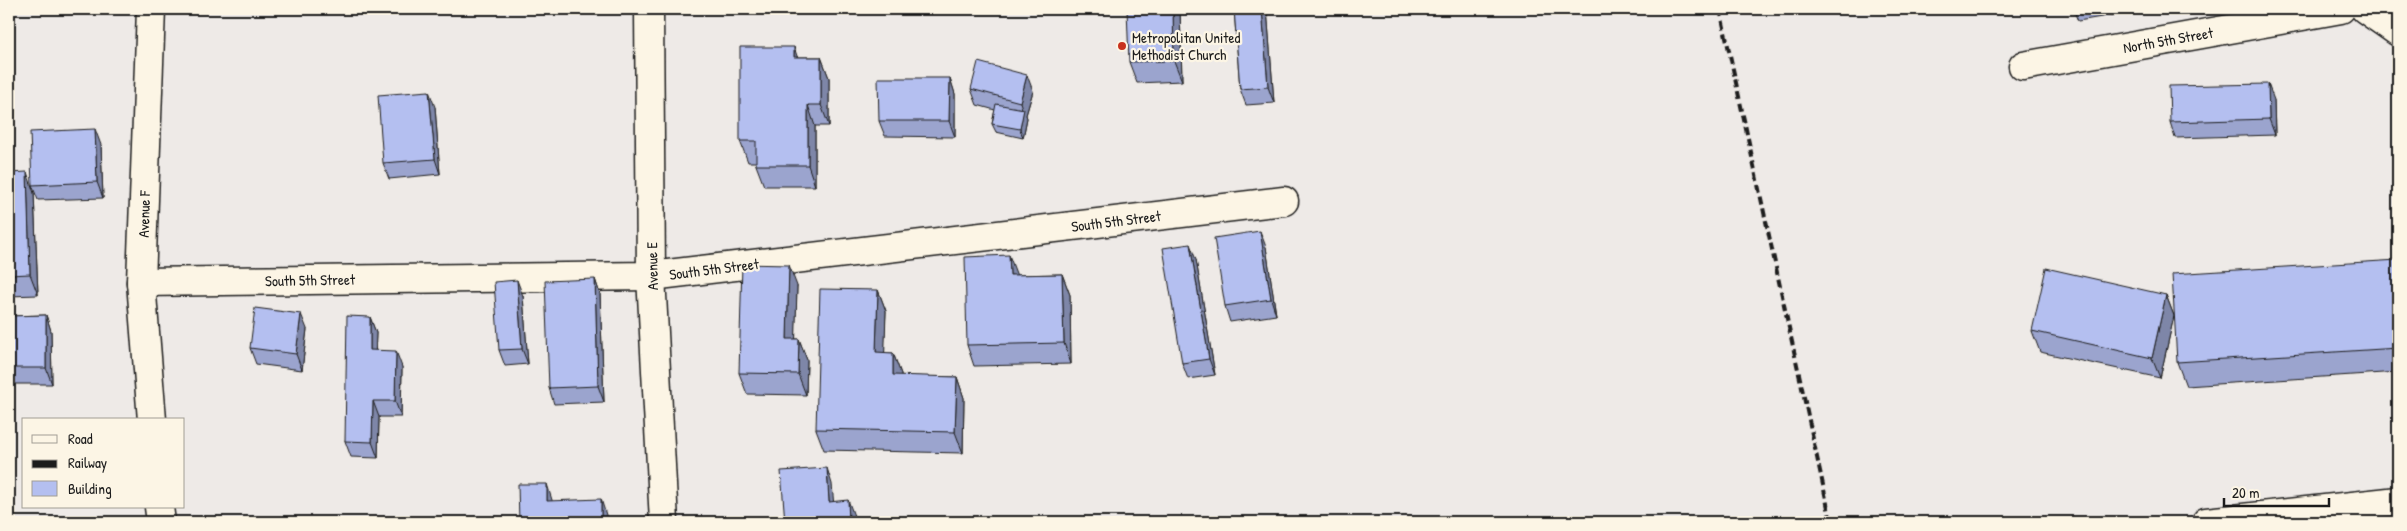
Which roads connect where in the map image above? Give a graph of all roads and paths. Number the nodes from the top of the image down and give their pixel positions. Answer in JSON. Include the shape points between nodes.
{"nodes":[{"id":1,"x":151,"y":9,"type":"edge"},
{"id":2,"x":649,"y":9,"type":"edge"},
{"id":3,"x":2341,"y":9,"type":"edge"},
{"id":4,"x":2365,"y":9,"type":"edge"},
{"id":5,"x":2398,"y":32,"type":"edge"},
{"id":6,"x":2023,"y":66,"type":"dead end"},
{"id":7,"x":1284,"y":201,"type":"dead end"},
{"id":8,"x":651,"y":276,"type":"junction"},
{"id":9,"x":141,"y":282,"type":"junction"},
{"id":10,"x":152,"y":418,"type":"edge"},
{"id":11,"x":2398,"y":501,"type":"edge"},
{"id":12,"x":159,"y":508,"type":"edge"},
{"id":13,"x":161,"y":522,"type":"edge"},
{"id":14,"x":664,"y":522,"type":"edge"},
{"id":15,"x":2206,"y":522,"type":"edge"}],
"edges":[{"from":1,"to":9,"type":"street","name":"Avenue F"},
{"from":2,"to":8,"type":"street","name":"Avenue E"},
{"from":3,"to":6,"type":"street","name":"North 5th Street"},
{"from":4,"to":5,"type":"street"},
{"from":7,"to":8,"type":"street","name":"South 5th Street"},
{"from":8,"to":9,"type":"street","name":"South 5th Street"},
{"from":8,"to":14,"type":"street","name":"Avenue E"},
{"from":9,"to":10,"type":"street","name":"Avenue F"},
{"from":11,"to":15,"type":"street"},
{"from":12,"to":13,"type":"street"}]}
